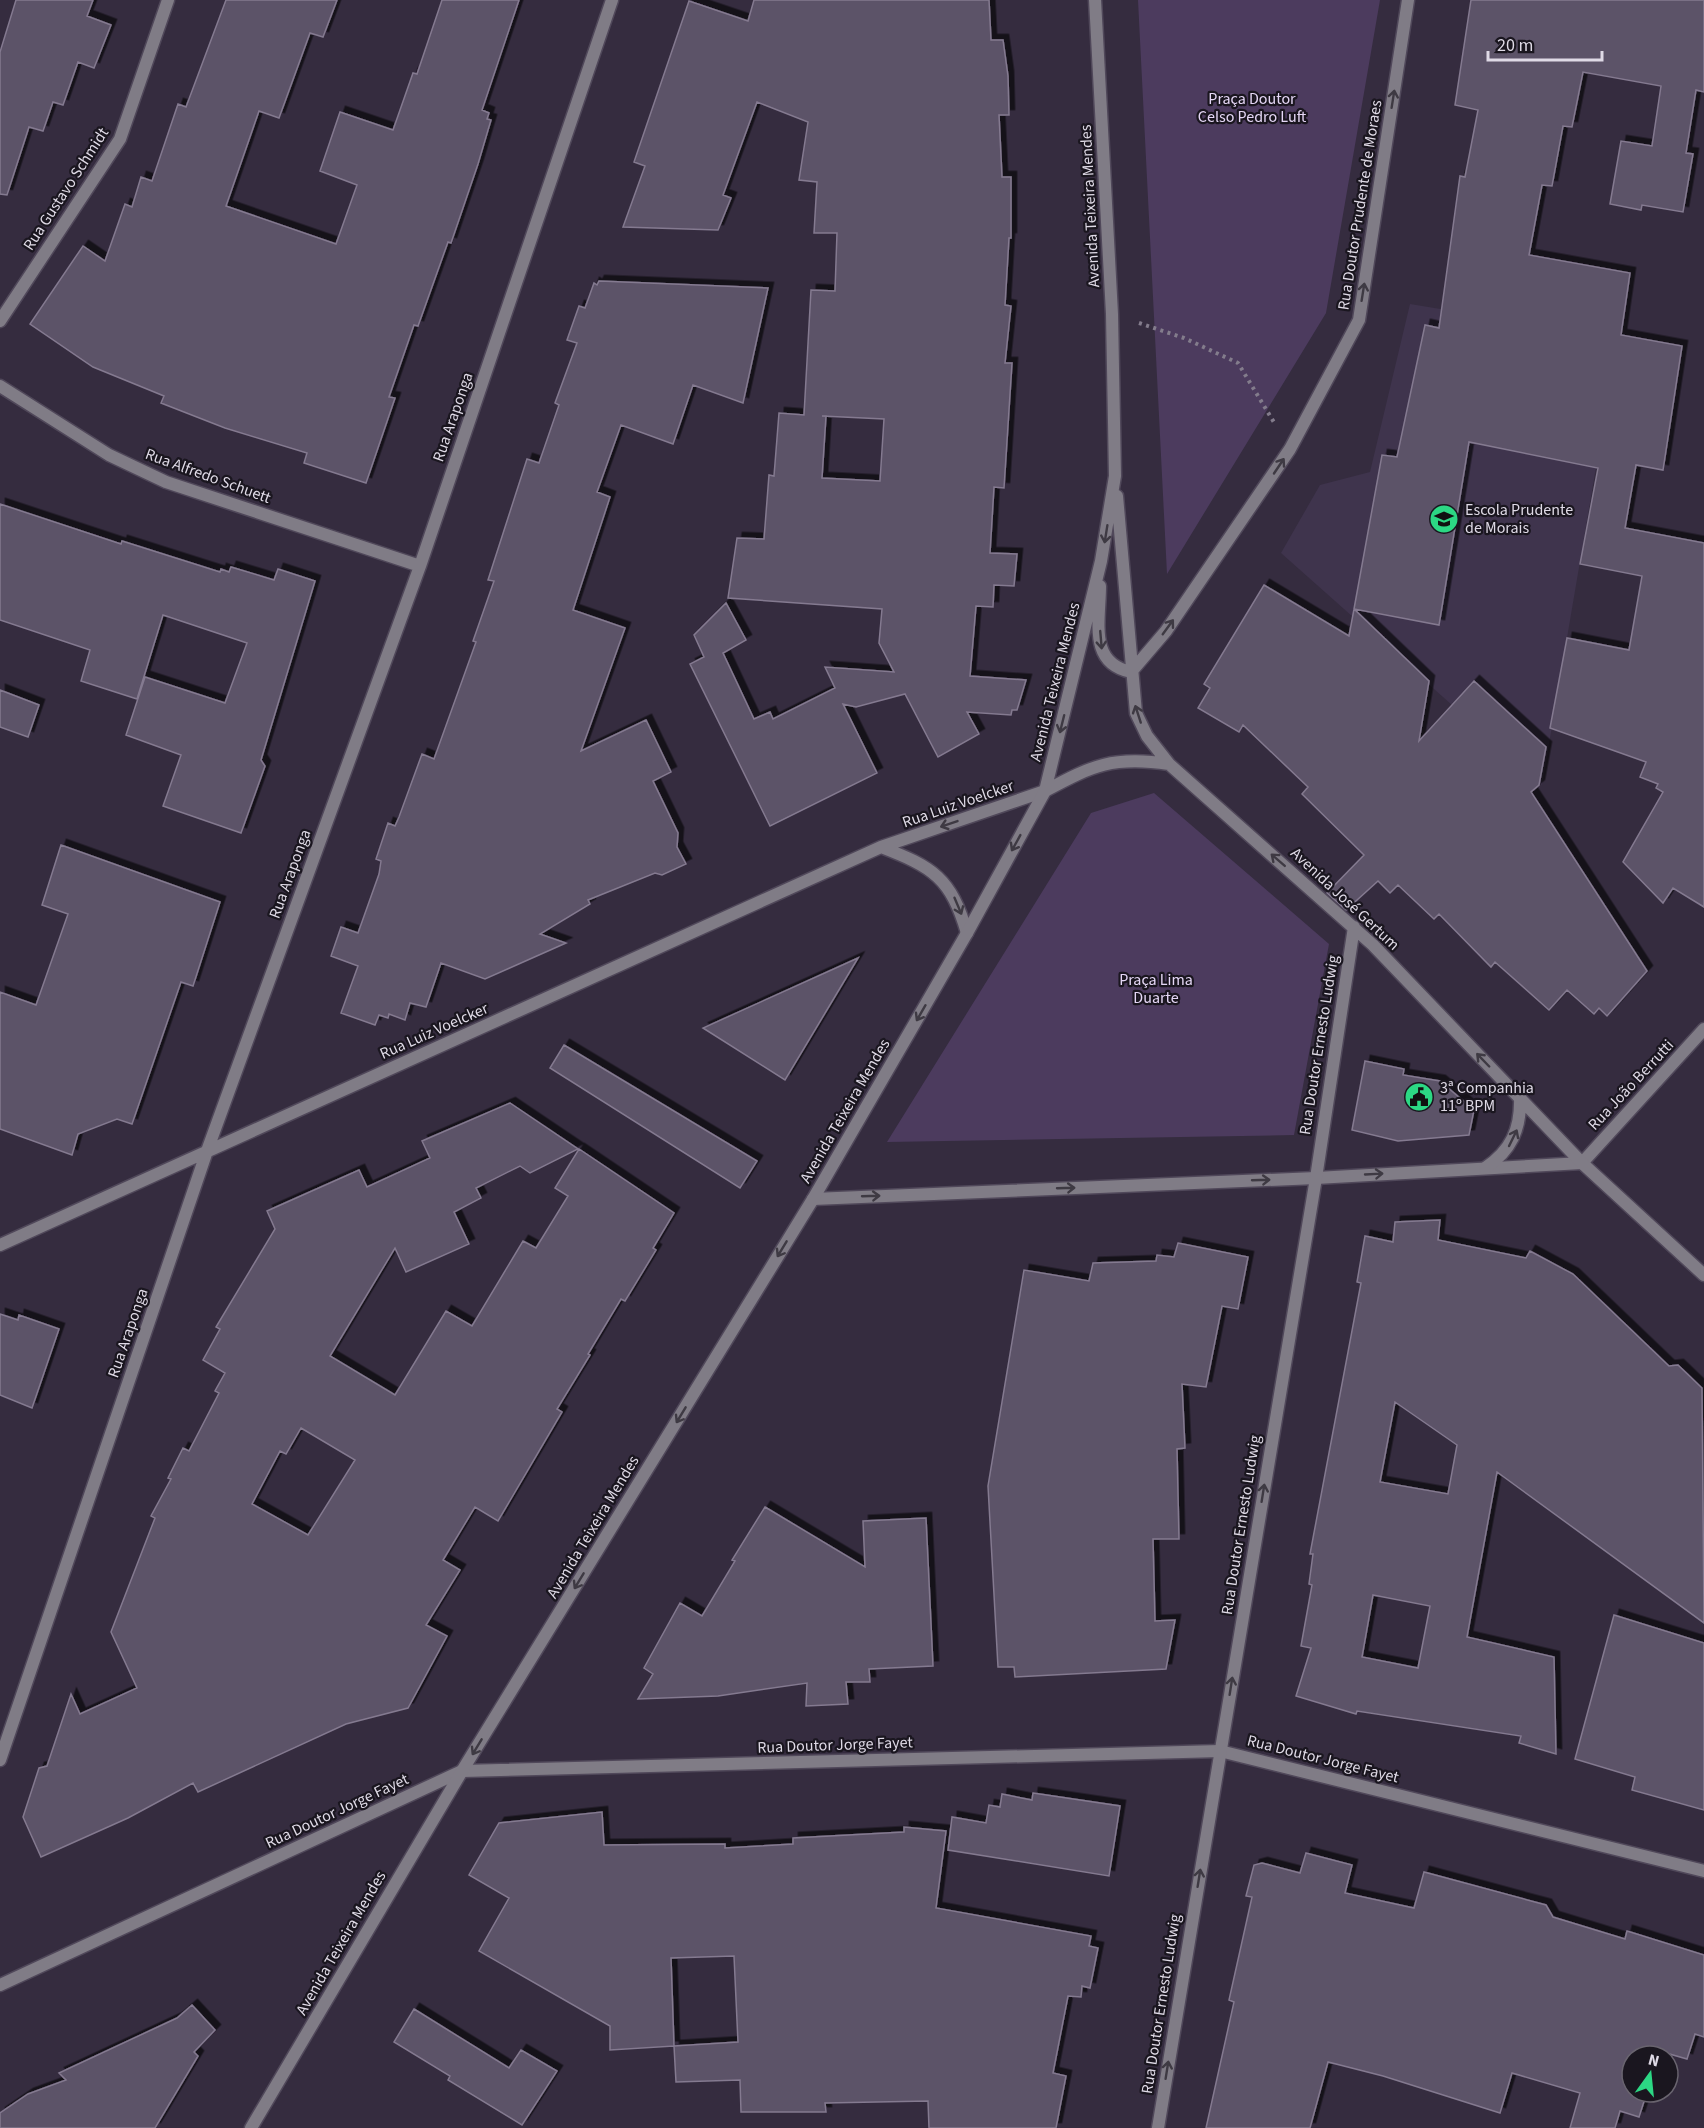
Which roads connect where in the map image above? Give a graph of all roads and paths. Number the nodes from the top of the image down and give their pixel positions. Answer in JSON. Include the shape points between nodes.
{"nodes":[{"id":1,"x":168,"y":0,"type":"edge"},
{"id":2,"x":612,"y":0,"type":"edge"},
{"id":3,"x":1095,"y":0,"type":"edge"},
{"id":4,"x":1408,"y":0,"type":"edge"},
{"id":5,"x":1112,"y":314,"type":"junction"},
{"id":6,"x":0,"y":321,"type":"edge"},
{"id":7,"x":0,"y":386,"type":"edge"},
{"id":8,"x":1290,"y":449,"type":"junction"},
{"id":9,"x":1115,"y":476,"type":"junction"},
{"id":10,"x":1101,"y":561,"type":"junction"},
{"id":11,"x":420,"y":566,"type":"junction"},
{"id":12,"x":1131,"y":672,"type":"junction"},
{"id":13,"x":1169,"y":764,"type":"junction"},
{"id":14,"x":1044,"y":791,"type":"junction"},
{"id":15,"x":882,"y":847,"type":"junction"},
{"id":16,"x":1354,"y":927,"type":"junction"},
{"id":17,"x":967,"y":933,"type":"junction"},
{"id":18,"x":1704,"y":1029,"type":"edge"},
{"id":19,"x":1520,"y":1098,"type":"junction"},
{"id":20,"x":207,"y":1151,"type":"junction"},
{"id":21,"x":1582,"y":1163,"type":"junction"},
{"id":22,"x":1485,"y":1168,"type":"junction"},
{"id":23,"x":1316,"y":1178,"type":"junction"},
{"id":24,"x":813,"y":1199,"type":"junction"},
{"id":25,"x":0,"y":1245,"type":"edge"},
{"id":26,"x":1704,"y":1275,"type":"edge"},
{"id":27,"x":1220,"y":1751,"type":"junction"},
{"id":28,"x":0,"y":1760,"type":"edge"},
{"id":29,"x":462,"y":1771,"type":"junction"},
{"id":30,"x":1704,"y":1871,"type":"edge"},
{"id":31,"x":0,"y":1985,"type":"edge"},
{"id":32,"x":251,"y":2128,"type":"edge"},
{"id":33,"x":1158,"y":2128,"type":"edge"}],
"edges":[{"from":1,"to":6,"type":"street","name":"Rua Gustavo Schmidt","via":[[120,139]]},
{"from":2,"to":11,"type":"street","name":"Rua Araponga"},
{"from":3,"to":5,"type":"street","name":"Avenida Teixeira Mendes"},
{"from":8,"to":4,"type":"street","name":"Rua Doutor Prudente de Moraes","one_way":true,"via":[[1359,320]]},
{"from":5,"to":8,"type":"path","via":[[1184,338],[1238,363]]},
{"from":5,"to":9,"type":"street","name":"Avenida Teixeira Mendes"},
{"from":7,"to":11,"type":"street","name":"Rua Alfredo Schuett","via":[[109,455],[166,482]]},
{"from":12,"to":8,"type":"street","name":"Rua Doutor Prudente de Moraes","one_way":true,"via":[[1166,631]]},
{"from":9,"to":10,"type":"street","name":"Avenida Teixeira Mendes","one_way":true},
{"from":9,"to":12,"type":"street","name":"Avenida José Gertum"},
{"from":10,"to":12,"type":"street","one_way":true,"via":[[1102,652],[1109,663]]},
{"from":10,"to":14,"type":"street","name":"Avenida Teixeira Mendes","one_way":true},
{"from":11,"to":20,"type":"street","name":"Rua Araponga"},
{"from":13,"to":12,"type":"street","name":"Avenida José Gertum","one_way":true,"via":[[1147,736],[1136,713]]},
{"from":13,"to":14,"type":"street","name":"Rua Luiz Voelcker","via":[[1138,759],[1109,761]]},
{"from":16,"to":13,"type":"street","name":"Avenida José Gertum","one_way":true},
{"from":14,"to":15,"type":"street","name":"Rua Luiz Voelcker","one_way":true},
{"from":14,"to":17,"type":"street","name":"Avenida Teixeira Mendes","one_way":true},
{"from":15,"to":17,"type":"street","name":"Rua Luiz Voelcker","one_way":true,"via":[[912,859],[941,878],[958,903]]},
{"from":15,"to":20,"type":"street","name":"Rua Luiz Voelcker"},
{"from":19,"to":16,"type":"street","name":"Avenida José Gertum","one_way":true},
{"from":16,"to":23,"type":"street","name":"Rua Doutor Ernesto Ludwig"},
{"from":17,"to":24,"type":"street","name":"Avenida Teixeira Mendes","one_way":true},
{"from":18,"to":21,"type":"street","name":"Rua João Berrutti"},
{"from":19,"to":21,"type":"street","name":"Avenida José Gertum"},
{"from":22,"to":19,"type":"street","one_way":true,"via":[[1515,1136]]},
{"from":20,"to":25,"type":"street","name":"Rua Luiz Voelcker"},
{"from":20,"to":28,"type":"street","name":"Rua Araponga"},
{"from":21,"to":22,"type":"street"},
{"from":21,"to":26,"type":"street","name":"Avenida José Gertum"},
{"from":23,"to":22,"type":"street","one_way":true},
{"from":24,"to":23,"type":"street","one_way":true},
{"from":27,"to":23,"type":"street","name":"Rua Doutor Ernesto Ludwig","one_way":true},
{"from":24,"to":29,"type":"street","name":"Avenida Teixeira Mendes","one_way":true},
{"from":27,"to":29,"type":"street","name":"Rua Doutor Jorge Fayet"},
{"from":27,"to":30,"type":"street","name":"Rua Doutor Jorge Fayet"},
{"from":33,"to":27,"type":"street","name":"Rua Doutor Ernesto Ludwig","one_way":true},
{"from":29,"to":31,"type":"street","name":"Rua Doutor Jorge Fayet"},
{"from":29,"to":32,"type":"street","name":"Avenida Teixeira Mendes"}]}
